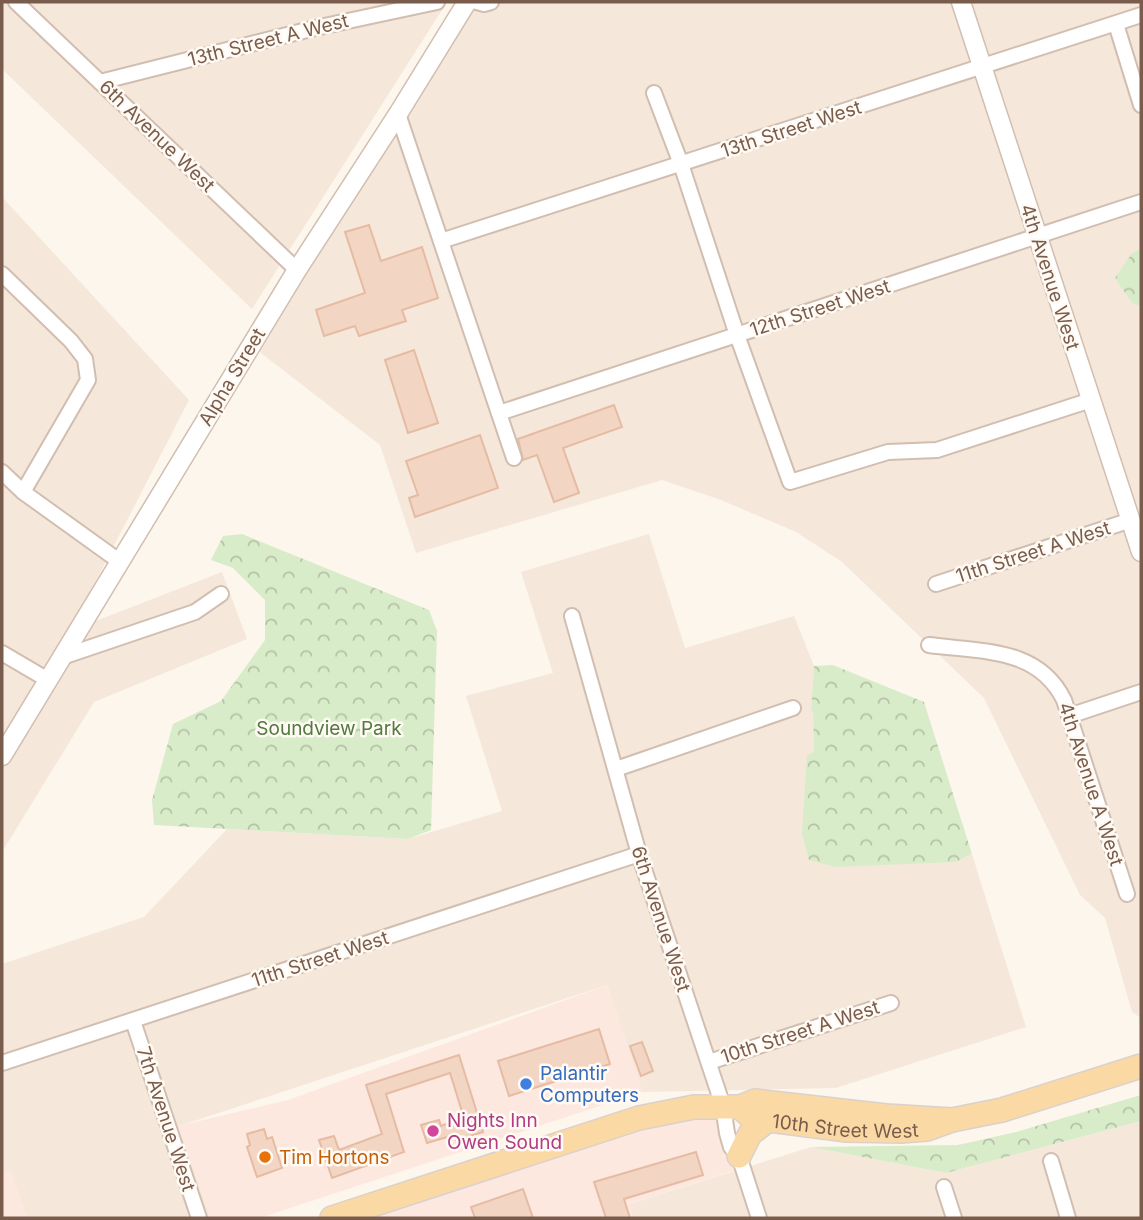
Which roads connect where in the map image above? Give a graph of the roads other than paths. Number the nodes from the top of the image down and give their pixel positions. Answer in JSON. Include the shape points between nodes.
{"nodes":[{"id":1,"x":16,"y":2,"type":"edge"},
{"id":2,"x":437,"y":2,"type":"edge"},
{"id":3,"x":467,"y":2,"type":"edge"},
{"id":4,"x":477,"y":2,"type":"edge"},
{"id":5,"x":491,"y":2,"type":"edge"},
{"id":6,"x":961,"y":2,"type":"edge"},
{"id":7,"x":1141,"y":15,"type":"edge"},
{"id":8,"x":1116,"y":24,"type":"junction"},
{"id":9,"x":982,"y":67,"type":"junction"},
{"id":10,"x":100,"y":82,"type":"junction"},
{"id":11,"x":654,"y":93,"type":"dead end"},
{"id":12,"x":1141,"y":104,"type":"edge"},
{"id":13,"x":398,"y":114,"type":"junction"},
{"id":14,"x":681,"y":164,"type":"junction"},
{"id":15,"x":1141,"y":202,"type":"edge"},
{"id":16,"x":1037,"y":238,"type":"junction"},
{"id":17,"x":441,"y":241,"type":"junction"},
{"id":18,"x":297,"y":270,"type":"junction"},
{"id":19,"x":2,"y":274,"type":"edge"},
{"id":20,"x":737,"y":335,"type":"junction"},
{"id":21,"x":1090,"y":400,"type":"junction"},
{"id":22,"x":499,"y":413,"type":"junction"},
{"id":23,"x":514,"y":458,"type":"dead end"},
{"id":24,"x":2,"y":472,"type":"edge"},
{"id":25,"x":23,"y":492,"type":"junction"},
{"id":26,"x":1131,"y":520,"type":"junction"},
{"id":27,"x":1141,"y":552,"type":"edge"},
{"id":28,"x":119,"y":561,"type":"junction"},
{"id":29,"x":936,"y":584,"type":"dead end"},
{"id":30,"x":221,"y":594,"type":"dead end"},
{"id":31,"x":572,"y":616,"type":"dead end"},
{"id":32,"x":929,"y":645,"type":"dead end"},
{"id":33,"x":2,"y":653,"type":"edge"},
{"id":34,"x":62,"y":657,"type":"junction"},
{"id":35,"x":48,"y":680,"type":"junction"},
{"id":36,"x":1141,"y":692,"type":"edge"},
{"id":37,"x":793,"y":708,"type":"dead end"},
{"id":38,"x":1069,"y":716,"type":"junction"},
{"id":39,"x":2,"y":756,"type":"edge"},
{"id":40,"x":616,"y":769,"type":"junction"},
{"id":41,"x":639,"y":854,"type":"junction"},
{"id":42,"x":1127,"y":894,"type":"dead end"},
{"id":43,"x":891,"y":1003,"type":"dead end"},
{"id":44,"x":133,"y":1021,"type":"junction"},
{"id":45,"x":709,"y":1062,"type":"junction"},
{"id":46,"x":2,"y":1063,"type":"edge"},
{"id":47,"x":1141,"y":1066,"type":"edge"},
{"id":48,"x":732,"y":1106,"type":"junction"},
{"id":49,"x":768,"y":1120,"type":"junction"},
{"id":50,"x":952,"y":1120,"type":"junction"},
{"id":51,"x":739,"y":1156,"type":"junction"},
{"id":52,"x":1051,"y":1161,"type":"dead end"},
{"id":53,"x":944,"y":1187,"type":"dead end"},
{"id":54,"x":199,"y":1218,"type":"edge"},
{"id":55,"x":332,"y":1218,"type":"edge"},
{"id":56,"x":759,"y":1218,"type":"edge"},
{"id":57,"x":954,"y":1218,"type":"edge"},
{"id":58,"x":1068,"y":1218,"type":"edge"}],
"edges":[{"from":1,"to":10,"type":"street","name":"6th Avenue West"},
{"from":2,"to":10,"type":"street","name":"13th Street A West"},
{"from":3,"to":13,"type":"street","name":"Alpha Street"},
{"from":4,"to":5,"type":"street"},
{"from":6,"to":9,"type":"street","name":"4th Avenue West"},
{"from":7,"to":8,"type":"street","name":"13th Street West"},
{"from":8,"to":9,"type":"street","name":"13th Street West"},
{"from":8,"to":12,"type":"street"},
{"from":9,"to":14,"type":"street","name":"13th Street West"},
{"from":9,"to":16,"type":"street","name":"4th Avenue West"},
{"from":10,"to":18,"type":"street","name":"6th Avenue West"},
{"from":11,"to":14,"type":"street"},
{"from":13,"to":17,"type":"street"},
{"from":13,"to":18,"type":"street","name":"Alpha Street"},
{"from":14,"to":17,"type":"street","name":"13th Street West"},
{"from":14,"to":20,"type":"street"},
{"from":15,"to":16,"type":"street","name":"12th Street West"},
{"from":16,"to":20,"type":"street","name":"12th Street West"},
{"from":16,"to":21,"type":"street","name":"4th Avenue West"},
{"from":17,"to":22,"type":"street"},
{"from":18,"to":28,"type":"street","name":"Alpha Street"},
{"from":19,"to":25,"type":"street","via":[[71,341],[85,359],[88,380]]},
{"from":20,"to":21,"type":"street","via":[[790,482],[888,452],[937,450]]},
{"from":20,"to":22,"type":"street","name":"12th Street West"},
{"from":21,"to":26,"type":"street","name":"4th Avenue West"},
{"from":22,"to":23,"type":"street"},
{"from":24,"to":25,"type":"street"},
{"from":25,"to":28,"type":"street"},
{"from":26,"to":27,"type":"street","name":"4th Avenue West"},
{"from":26,"to":29,"type":"street","name":"11th Street A West"},
{"from":28,"to":34,"type":"street","name":"Alpha Street"},
{"from":30,"to":34,"type":"street","via":[[195,612]]},
{"from":31,"to":40,"type":"street","name":"6th Avenue West"},
{"from":32,"to":38,"type":"street","name":"4th Avenue A West","via":[[1030,662],[1056,684]]},
{"from":33,"to":35,"type":"street"},
{"from":34,"to":35,"type":"street","name":"Alpha Street"},
{"from":35,"to":39,"type":"street","name":"Alpha Street"},
{"from":36,"to":38,"type":"street"},
{"from":37,"to":40,"type":"street"},
{"from":38,"to":42,"type":"street","name":"4th Avenue A West"},
{"from":40,"to":41,"type":"street","name":"6th Avenue West"},
{"from":41,"to":44,"type":"street","name":"11th Street West"},
{"from":41,"to":45,"type":"street","name":"6th Avenue West"},
{"from":43,"to":45,"type":"street","name":"10th Street A West"},
{"from":44,"to":46,"type":"street","name":"11th Street West"},
{"from":44,"to":54,"type":"street","name":"7th Avenue West"},
{"from":45,"to":48,"type":"street","name":"6th Avenue West"},
{"from":47,"to":50,"type":"main road","name":"10th Street West","via":[[1002,1111]]},
{"from":48,"to":49,"type":"main road","name":"10th Street West","via":[[752,1118]]},
{"from":48,"to":50,"type":"main road","name":"10th Street West","via":[[755,1101]]},
{"from":48,"to":51,"type":"street","name":"6th Avenue West","via":[[729,1140]]},
{"from":48,"to":55,"type":"main road","name":"10th Street West","via":[[694,1107],[639,1118]]},
{"from":49,"to":50,"type":"main road","name":"10th Street West","via":[[874,1131],[927,1129]]},
{"from":49,"to":51,"type":"main road","via":[[750,1134]]},
{"from":51,"to":56,"type":"street","name":"6th Avenue West"},
{"from":52,"to":58,"type":"street"},
{"from":53,"to":57,"type":"street"}]}
